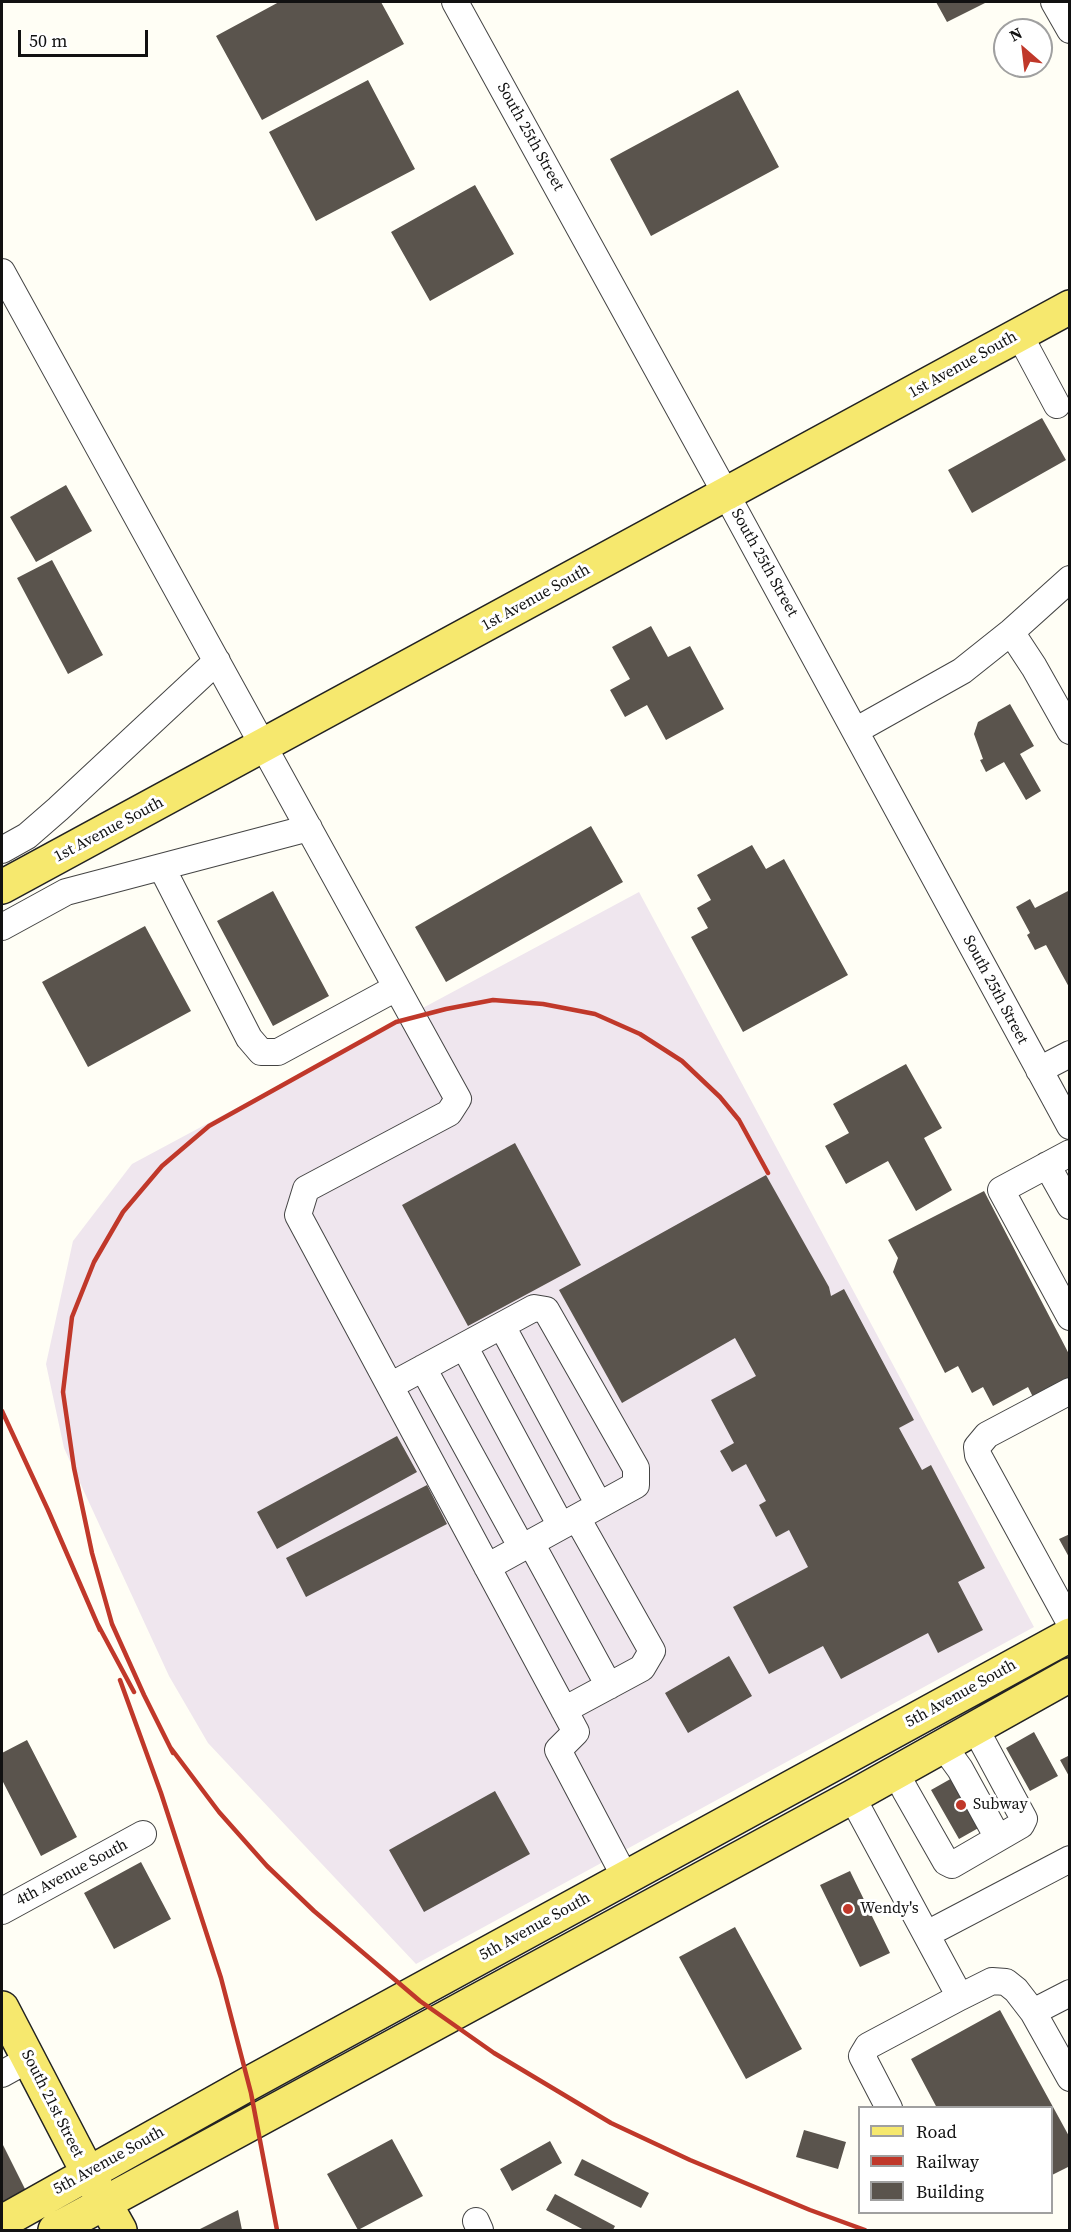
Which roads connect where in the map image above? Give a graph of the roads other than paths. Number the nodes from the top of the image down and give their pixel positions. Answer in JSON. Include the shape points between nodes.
{"nodes":[{"id":1,"x":455,"y":2,"type":"edge"},
{"id":2,"x":1054,"y":2,"type":"edge"},
{"id":3,"x":1070,"y":30,"type":"edge"},
{"id":4,"x":2,"y":272,"type":"edge"},
{"id":5,"x":1070,"y":307,"type":"edge"},
{"id":6,"x":1019,"y":334,"type":"junction"},
{"id":7,"x":1057,"y":405,"type":"dead end"},
{"id":8,"x":726,"y":494,"type":"junction"},
{"id":9,"x":1070,"y":579,"type":"edge"},
{"id":10,"x":1011,"y":632,"type":"junction"},
{"id":11,"x":217,"y":661,"type":"junction"},
{"id":12,"x":855,"y":731,"type":"junction"},
{"id":13,"x":1070,"y":731,"type":"edge"},
{"id":14,"x":264,"y":746,"type":"junction"},
{"id":15,"x":309,"y":828,"type":"junction"},
{"id":16,"x":2,"y":850,"type":"edge"},
{"id":17,"x":162,"y":868,"type":"junction"},
{"id":18,"x":2,"y":888,"type":"edge"},
{"id":19,"x":2,"y":927,"type":"edge"},
{"id":20,"x":396,"y":988,"type":"junction"},
{"id":21,"x":1069,"y":1054,"type":"edge"},
{"id":22,"x":1039,"y":1070,"type":"junction"},
{"id":23,"x":1070,"y":1126,"type":"edge"},
{"id":24,"x":1070,"y":1153,"type":"edge"},
{"id":25,"x":1047,"y":1165,"type":"junction"},
{"id":26,"x":1070,"y":1206,"type":"edge"},
{"id":27,"x":1070,"y":1317,"type":"edge"},
{"id":28,"x":502,"y":1326,"type":"junction"},
{"id":29,"x":464,"y":1346,"type":"junction"},
{"id":30,"x":423,"y":1368,"type":"junction"},
{"id":31,"x":390,"y":1386,"type":"junction"},
{"id":32,"x":1070,"y":1391,"type":"edge"},
{"id":33,"x":579,"y":1516,"type":"junction"},
{"id":34,"x":527,"y":1545,"type":"junction"},
{"id":35,"x":487,"y":1567,"type":"junction"},
{"id":36,"x":1070,"y":1623,"type":"edge"},
{"id":37,"x":1070,"y":1635,"type":"edge"},
{"id":38,"x":1068,"y":1678,"type":"edge"},
{"id":39,"x":609,"y":1686,"type":"junction"},
{"id":40,"x":564,"y":1710,"type":"junction"},
{"id":41,"x":975,"y":1728,"type":"junction"},
{"id":42,"x":944,"y":1747,"type":"junction"},
{"id":43,"x":897,"y":1772,"type":"junction"},
{"id":44,"x":852,"y":1797,"type":"junction"},
{"id":45,"x":143,"y":1834,"type":"dead end"},
{"id":46,"x":998,"y":1838,"type":"junction"},
{"id":47,"x":1070,"y":1859,"type":"edge"},
{"id":48,"x":625,"y":1877,"type":"junction"},
{"id":49,"x":2,"y":1911,"type":"edge"},
{"id":50,"x":927,"y":1934,"type":"junction"},
{"id":51,"x":1070,"y":1993,"type":"edge"},
{"id":52,"x":960,"y":1997,"type":"junction"},
{"id":53,"x":2,"y":2008,"type":"edge"},
{"id":54,"x":1033,"y":2012,"type":"junction"},
{"id":55,"x":15,"y":2066,"type":"edge"},
{"id":56,"x":1070,"y":2078,"type":"edge"},
{"id":57,"x":888,"y":2106,"type":"edge"},
{"id":58,"x":87,"y":2173,"type":"junction"},
{"id":59,"x":112,"y":2217,"type":"edge"},
{"id":60,"x":2,"y":2222,"type":"edge"},
{"id":61,"x":55,"y":2230,"type":"edge"}],
"edges":[{"from":1,"to":8,"type":"street","name":"South 25th Street"},
{"from":2,"to":3,"type":"street"},
{"from":4,"to":11,"type":"street"},
{"from":5,"to":6,"type":"main road","name":"1st Avenue South"},
{"from":6,"to":7,"type":"street"},
{"from":6,"to":8,"type":"main road","name":"1st Avenue South"},
{"from":8,"to":12,"type":"street","name":"South 25th Street"},
{"from":8,"to":14,"type":"main road","name":"1st Avenue South"},
{"from":9,"to":10,"type":"street"},
{"from":10,"to":12,"type":"street","via":[[962,671]]},
{"from":10,"to":13,"type":"street"},
{"from":11,"to":14,"type":"street"},
{"from":11,"to":16,"type":"street","via":[[58,809],[27,836]]},
{"from":12,"to":22,"type":"street","name":"South 25th Street"},
{"from":14,"to":15,"type":"street"},
{"from":14,"to":18,"type":"main road","name":"1st Avenue South"},
{"from":15,"to":17,"type":"street"},
{"from":15,"to":20,"type":"street"},
{"from":17,"to":19,"type":"street","via":[[66,892]]},
{"from":17,"to":20,"type":"street","via":[[249,1038],[261,1052],[278,1052]]},
{"from":20,"to":31,"type":"street","via":[[458,1099],[448,1113],[306,1189],[298,1215]]},
{"from":21,"to":22,"type":"street"},
{"from":22,"to":23,"type":"street","name":"South 25th Street"},
{"from":24,"to":25,"type":"street"},
{"from":25,"to":26,"type":"street"},
{"from":25,"to":27,"type":"street","via":[[1001,1190]]},
{"from":28,"to":29,"type":"street"},
{"from":28,"to":33,"type":"street"},
{"from":28,"to":33,"type":"street","via":[[534,1308],[546,1310],[636,1468],[636,1485]]},
{"from":29,"to":30,"type":"street"},
{"from":29,"to":33,"type":"street"},
{"from":30,"to":31,"type":"street"},
{"from":30,"to":34,"type":"street"},
{"from":31,"to":35,"type":"street"},
{"from":32,"to":36,"type":"street","via":[[987,1435],[977,1447]]},
{"from":33,"to":34,"type":"street"},
{"from":33,"to":39,"type":"street","via":[[651,1651],[642,1668]]},
{"from":34,"to":35,"type":"street"},
{"from":34,"to":39,"type":"street"},
{"from":35,"to":40,"type":"street"},
{"from":37,"to":48,"type":"main road","name":"5th Avenue South"},
{"from":38,"to":41,"type":"main road"},
{"from":39,"to":40,"type":"street"},
{"from":40,"to":48,"type":"street","via":[[576,1732],[558,1750]]},
{"from":41,"to":42,"type":"main road"},
{"from":41,"to":46,"type":"street","via":[[1024,1819],[1021,1825]]},
{"from":42,"to":43,"type":"main road"},
{"from":42,"to":46,"type":"street"},
{"from":43,"to":44,"type":"main road"},
{"from":43,"to":46,"type":"street","via":[[946,1862],[952,1864]]},
{"from":44,"to":50,"type":"street"},
{"from":44,"to":59,"type":"main road"},
{"from":45,"to":49,"type":"street","name":"4th Avenue South"},
{"from":47,"to":50,"type":"street"},
{"from":48,"to":58,"type":"main road","name":"5th Avenue South"},
{"from":50,"to":52,"type":"street"},
{"from":51,"to":54,"type":"street"},
{"from":52,"to":54,"type":"street","via":[[992,1981],[1006,1982]]},
{"from":52,"to":57,"type":"street","via":[[868,2046],[862,2056]]},
{"from":53,"to":55,"type":"main road","name":"South 21st Street"},
{"from":54,"to":56,"type":"street"},
{"from":55,"to":58,"type":"main road","name":"South 21st Street"},
{"from":58,"to":59,"type":"main road","name":"South 21st Street"},
{"from":58,"to":60,"type":"main road","name":"5th Avenue South"},
{"from":59,"to":61,"type":"main road"}]}
